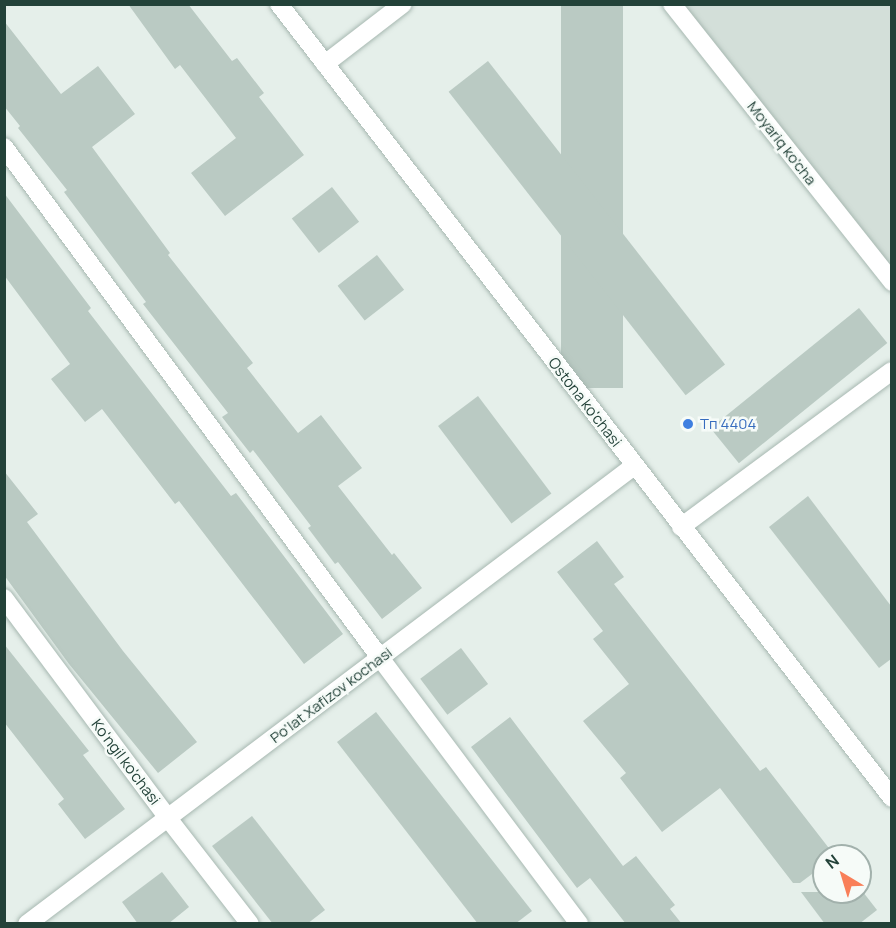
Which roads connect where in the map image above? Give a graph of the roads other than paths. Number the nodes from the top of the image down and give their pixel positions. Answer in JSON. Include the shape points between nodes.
{"nodes":[{"id":1,"x":279,"y":4,"type":"edge"},
{"id":2,"x":403,"y":4,"type":"edge"},
{"id":3,"x":672,"y":4,"type":"edge"},
{"id":4,"x":325,"y":64,"type":"junction"},
{"id":5,"x":4,"y":147,"type":"edge"},
{"id":6,"x":891,"y":282,"type":"edge"},
{"id":7,"x":891,"y":371,"type":"edge"},
{"id":8,"x":634,"y":466,"type":"junction"},
{"id":9,"x":681,"y":527,"type":"junction"},
{"id":10,"x":4,"y":598,"type":"edge"},
{"id":11,"x":381,"y":659,"type":"junction"},
{"id":12,"x":891,"y":798,"type":"edge"},
{"id":13,"x":167,"y":817,"type":"junction"},
{"id":14,"x":27,"y":924,"type":"edge"},
{"id":15,"x":250,"y":924,"type":"edge"},
{"id":16,"x":579,"y":924,"type":"edge"}],
"edges":[{"from":1,"to":4,"type":"street","name":"Ostona ko'chasi"},
{"from":2,"to":4,"type":"street"},
{"from":3,"to":6,"type":"street","name":"Moyariq ko'cha"},
{"from":4,"to":8,"type":"street","name":"Ostona ko'chasi"},
{"from":5,"to":11,"type":"street"},
{"from":7,"to":9,"type":"street"},
{"from":8,"to":9,"type":"street","name":"Ostona ko'chasi"},
{"from":8,"to":11,"type":"street","name":"Po'lat Xafizov kochasi"},
{"from":9,"to":12,"type":"street","name":"Ostona ko'chasi"},
{"from":10,"to":13,"type":"street","name":"Ko'ngil ko'chasi"},
{"from":11,"to":13,"type":"street","name":"Po'lat Xafizov kochasi"},
{"from":11,"to":16,"type":"street"},
{"from":13,"to":14,"type":"street","name":"Po'lat Xafizov kochasi"},
{"from":13,"to":15,"type":"street","name":"Ko'ngil ko'chasi"}]}
